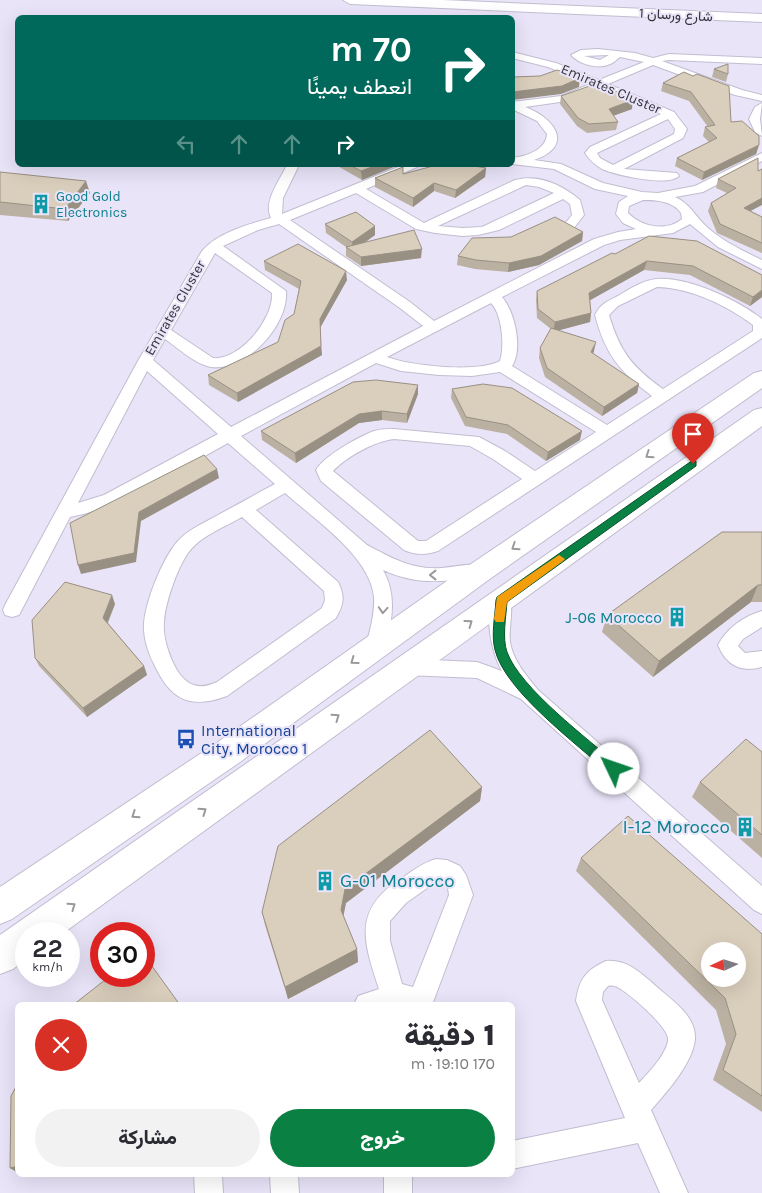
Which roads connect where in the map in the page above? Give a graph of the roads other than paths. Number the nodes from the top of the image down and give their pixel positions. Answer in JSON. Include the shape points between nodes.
{"nodes":[{"id":1,"x":350,"y":0,"type":"edge"},
{"id":2,"x":523,"y":0,"type":"edge"},
{"id":3,"x":762,"y":10,"type":"edge"},
{"id":4,"x":762,"y":18,"type":"edge"},
{"id":5,"x":616,"y":54,"type":"dead end"},
{"id":6,"x":515,"y":56,"type":"edge"},
{"id":7,"x":655,"y":61,"type":"junction"},
{"id":8,"x":762,"y":61,"type":"edge"},
{"id":9,"x":601,"y":84,"type":"junction"},
{"id":10,"x":739,"y":93,"type":"junction"},
{"id":11,"x":762,"y":98,"type":"edge"},
{"id":12,"x":563,"y":99,"type":"junction"},
{"id":13,"x":515,"y":106,"type":"edge"},
{"id":14,"x":515,"y":107,"type":"edge"},
{"id":15,"x":759,"y":109,"type":"edge"},
{"id":16,"x":670,"y":114,"type":"junction"},
{"id":17,"x":546,"y":121,"type":"junction"},
{"id":18,"x":762,"y":133,"type":"edge"},
{"id":19,"x":549,"y":146,"type":"junction"},
{"id":20,"x":762,"y":156,"type":"edge"},
{"id":21,"x":515,"y":161,"type":"edge"},
{"id":22,"x":515,"y":161,"type":"edge"},
{"id":23,"x":292,"y":167,"type":"edge"},
{"id":24,"x":407,"y":167,"type":"edge"},
{"id":25,"x":565,"y":169,"type":"junction"},
{"id":26,"x":614,"y":169,"type":"junction"},
{"id":27,"x":673,"y":176,"type":"dead end"},
{"id":28,"x":599,"y":186,"type":"junction"},
{"id":29,"x":356,"y":188,"type":"junction"},
{"id":30,"x":699,"y":189,"type":"junction"},
{"id":31,"x":563,"y":194,"type":"junction"},
{"id":32,"x":648,"y":196,"type":"junction"},
{"id":33,"x":622,"y":212,"type":"junction"},
{"id":34,"x":688,"y":214,"type":"junction"},
{"id":35,"x":279,"y":220,"type":"junction"},
{"id":36,"x":570,"y":224,"type":"edge"},
{"id":37,"x":425,"y":228,"type":"junction"},
{"id":38,"x":661,"y":230,"type":"junction"},
{"id":39,"x":606,"y":239,"type":"junction"},
{"id":40,"x":716,"y":242,"type":"junction"},
{"id":41,"x":214,"y":246,"type":"junction"},
{"id":42,"x":762,"y":265,"type":"edge"},
{"id":43,"x":493,"y":297,"type":"junction"},
{"id":44,"x":433,"y":328,"type":"junction"},
{"id":45,"x":163,"y":331,"type":"junction"},
{"id":46,"x":376,"y":357,"type":"junction"},
{"id":47,"x":145,"y":361,"type":"junction"},
{"id":48,"x":502,"y":367,"type":"junction"},
{"id":49,"x":762,"y":378,"type":"edge"},
{"id":50,"x":662,"y":396,"type":"junction"},
{"id":51,"x":762,"y":415,"type":"edge"},
{"id":52,"x":607,"y":432,"type":"junction"},
{"id":53,"x":230,"y":436,"type":"junction"},
{"id":54,"x":534,"y":479,"type":"junction"},
{"id":55,"x":287,"y":485,"type":"junction"},
{"id":56,"x":244,"y":509,"type":"junction"},
{"id":57,"x":65,"y":512,"type":"junction"},
{"id":58,"x":361,"y":550,"type":"junction"},
{"id":59,"x":481,"y":571,"type":"junction"},
{"id":60,"x":501,"y":600,"type":"junction"},
{"id":61,"x":12,"y":610,"type":"dead end"},
{"id":62,"x":762,"y":618,"type":"edge"},
{"id":63,"x":376,"y":646,"type":"junction"},
{"id":64,"x":762,"y":659,"type":"edge"},
{"id":65,"x":407,"y":667,"type":"junction"},
{"id":66,"x":531,"y":696,"type":"junction"},
{"id":67,"x":229,"y":752,"type":"junction"},
{"id":68,"x":174,"y":831,"type":"junction"},
{"id":69,"x":762,"y":902,"type":"edge"},
{"id":70,"x":0,"y":907,"type":"edge"},
{"id":71,"x":49,"y":922,"type":"edge"},
{"id":72,"x":15,"y":946,"type":"edge"},
{"id":73,"x":0,"y":956,"type":"edge"},
{"id":74,"x":394,"y":997,"type":"junction"},
{"id":75,"x":421,"y":1000,"type":"edge"},
{"id":76,"x":377,"y":1002,"type":"edge"},
{"id":77,"x":639,"y":1118,"type":"junction"},
{"id":78,"x":515,"y":1154,"type":"edge"},
{"id":79,"x":208,"y":1177,"type":"edge"},
{"id":80,"x":284,"y":1177,"type":"edge"},
{"id":81,"x":208,"y":1193,"type":"edge"},
{"id":82,"x":285,"y":1193,"type":"edge"},
{"id":83,"x":674,"y":1193,"type":"edge"}],
"edges":[{"from":1,"to":4,"type":"street","name":"شارع ورسان 1"},
{"from":2,"to":3,"type":"street","name":"شارع ورسان 1"},
{"from":5,"to":7,"type":"street"},
{"from":6,"to":9,"type":"street","name":"Emirates Cluster","via":[[552,65]]},
{"from":7,"to":8,"type":"street","via":[[675,57]]},
{"from":7,"to":9,"type":"street"},
{"from":7,"to":10,"type":"street"},
{"from":9,"to":12,"type":"street"},
{"from":9,"to":16,"type":"street","name":"Emirates Cluster"},
{"from":10,"to":11,"type":"street"},
{"from":10,"to":15,"type":"street"},
{"from":12,"to":13,"type":"street"},
{"from":12,"to":17,"type":"street","via":[[549,112]]},
{"from":14,"to":17,"type":"street"},
{"from":15,"to":18,"type":"street","via":[[754,122]]},
{"from":16,"to":26,"type":"street","name":"Emirates Cluster","via":[[681,129],[679,136]]},
{"from":16,"to":26,"type":"street","via":[[594,148],[591,153],[594,158]]},
{"from":17,"to":19,"type":"street","via":[[553,134]]},
{"from":19,"to":21,"type":"street","via":[[536,155]]},
{"from":19,"to":25,"type":"street","via":[[554,158]]},
{"from":20,"to":30,"type":"street"},
{"from":22,"to":25,"type":"street"},
{"from":23,"to":35,"type":"street","via":[[274,204]]},
{"from":24,"to":29,"type":"street","name":"Emirates Cluster"},
{"from":25,"to":28,"type":"street"},
{"from":26,"to":27,"type":"street","via":[[636,176]]},
{"from":28,"to":32,"type":"street"},
{"from":28,"to":33,"type":"street"},
{"from":29,"to":35,"type":"street","name":"Emirates Cluster"},
{"from":29,"to":37,"type":"street"},
{"from":30,"to":32,"type":"street"},
{"from":30,"to":34,"type":"street"},
{"from":31,"to":36,"type":"street","via":[[576,203],[578,209],[576,220]]},
{"from":31,"to":37,"type":"street","via":[[486,230]]},
{"from":31,"to":37,"type":"street","via":[[541,183],[523,182]]},
{"from":32,"to":33,"type":"street","via":[[627,201]]},
{"from":32,"to":34,"type":"street","via":[[676,202]]},
{"from":33,"to":38,"type":"street","via":[[626,219],[640,226]]},
{"from":33,"to":39,"type":"street"},
{"from":34,"to":38,"type":"street","via":[[685,224]]},
{"from":34,"to":40,"type":"street"},
{"from":35,"to":41,"type":"street","name":"Emirates Cluster","via":[[254,226]]},
{"from":35,"to":44,"type":"street","via":[[405,305]]},
{"from":38,"to":39,"type":"street"},
{"from":38,"to":40,"type":"street"},
{"from":39,"to":43,"type":"street"},
{"from":40,"to":42,"type":"street"},
{"from":41,"to":45,"type":"street","name":"Emirates Cluster","via":[[208,251]]},
{"from":41,"to":45,"type":"street","via":[[279,291],[280,300],[264,332],[245,353],[228,363],[218,364],[209,362]]},
{"from":43,"to":44,"type":"street"},
{"from":43,"to":48,"type":"street","via":[[504,308],[508,320],[509,357]]},
{"from":44,"to":46,"type":"street"},
{"from":45,"to":47,"type":"street","name":"Emirates Cluster"},
{"from":46,"to":48,"type":"street","via":[[420,369],[488,371]]},
{"from":46,"to":53,"type":"street"},
{"from":47,"to":53,"type":"street","name":"Emirates Cluster"},
{"from":47,"to":57,"type":"street"},
{"from":48,"to":52,"type":"street"},
{"from":49,"to":59,"type":"street","one_way":true},
{"from":50,"to":50,"type":"street","via":[[630,373],[617,357],[602,315],[606,308],[644,286],[676,284],[715,299],[760,324],[760,333]]},
{"from":50,"to":52,"type":"street"},
{"from":51,"to":60,"type":"street"},
{"from":52,"to":54,"type":"street"},
{"from":53,"to":55,"type":"street","name":"Emirates Cluster"},
{"from":53,"to":57,"type":"street","via":[[110,499]]},
{"from":54,"to":54,"type":"street","via":[[432,546],[424,548],[410,545],[327,477],[324,470],[368,440],[380,434],[394,434],[473,441]]},
{"from":55,"to":56,"type":"street"},
{"from":55,"to":58,"type":"street","name":"Emirates Cluster"},
{"from":56,"to":56,"type":"street","via":[[184,545],[159,602],[154,623],[158,650],[178,685],[191,693],[208,694],[224,688],[329,613],[334,606],[332,587]]},
{"from":57,"to":61,"type":"street"},
{"from":59,"to":58,"type":"street","name":"Emirates Cluster","one_way":true,"via":[[420,575],[393,567]]},
{"from":58,"to":63,"type":"street","name":"Emirates Cluster","one_way":true,"via":[[377,572],[384,594]]},
{"from":59,"to":63,"type":"street"},
{"from":65,"to":60,"type":"street","one_way":true},
{"from":60,"to":66,"type":"street","via":[[501,652],[510,670]]},
{"from":62,"to":64,"type":"street","via":[[736,634],[728,645],[730,652],[744,662]]},
{"from":63,"to":67,"type":"street","one_way":true},
{"from":65,"to":66,"type":"street","via":[[477,670]]},
{"from":68,"to":65,"type":"street","one_way":true},
{"from":66,"to":69,"type":"street"},
{"from":67,"to":68,"type":"street","via":[[215,774],[164,814],[162,824]]},
{"from":67,"to":70,"type":"street","one_way":true},
{"from":71,"to":68,"type":"street","one_way":true},
{"from":72,"to":73,"type":"street"},
{"from":74,"to":75,"type":"street"},
{"from":74,"to":75,"type":"street","via":[[378,942],[377,921],[388,904],[430,872],[444,870],[457,879],[461,895]]},
{"from":74,"to":76,"type":"street"},
{"from":77,"to":77,"type":"street","via":[[676,1056],[681,1045],[680,1029],[669,1014],[627,978],[618,974],[599,976],[592,983],[588,1001]]},
{"from":77,"to":78,"type":"street"},
{"from":77,"to":83,"type":"street"},
{"from":79,"to":81,"type":"street"},
{"from":80,"to":82,"type":"street"}]}
